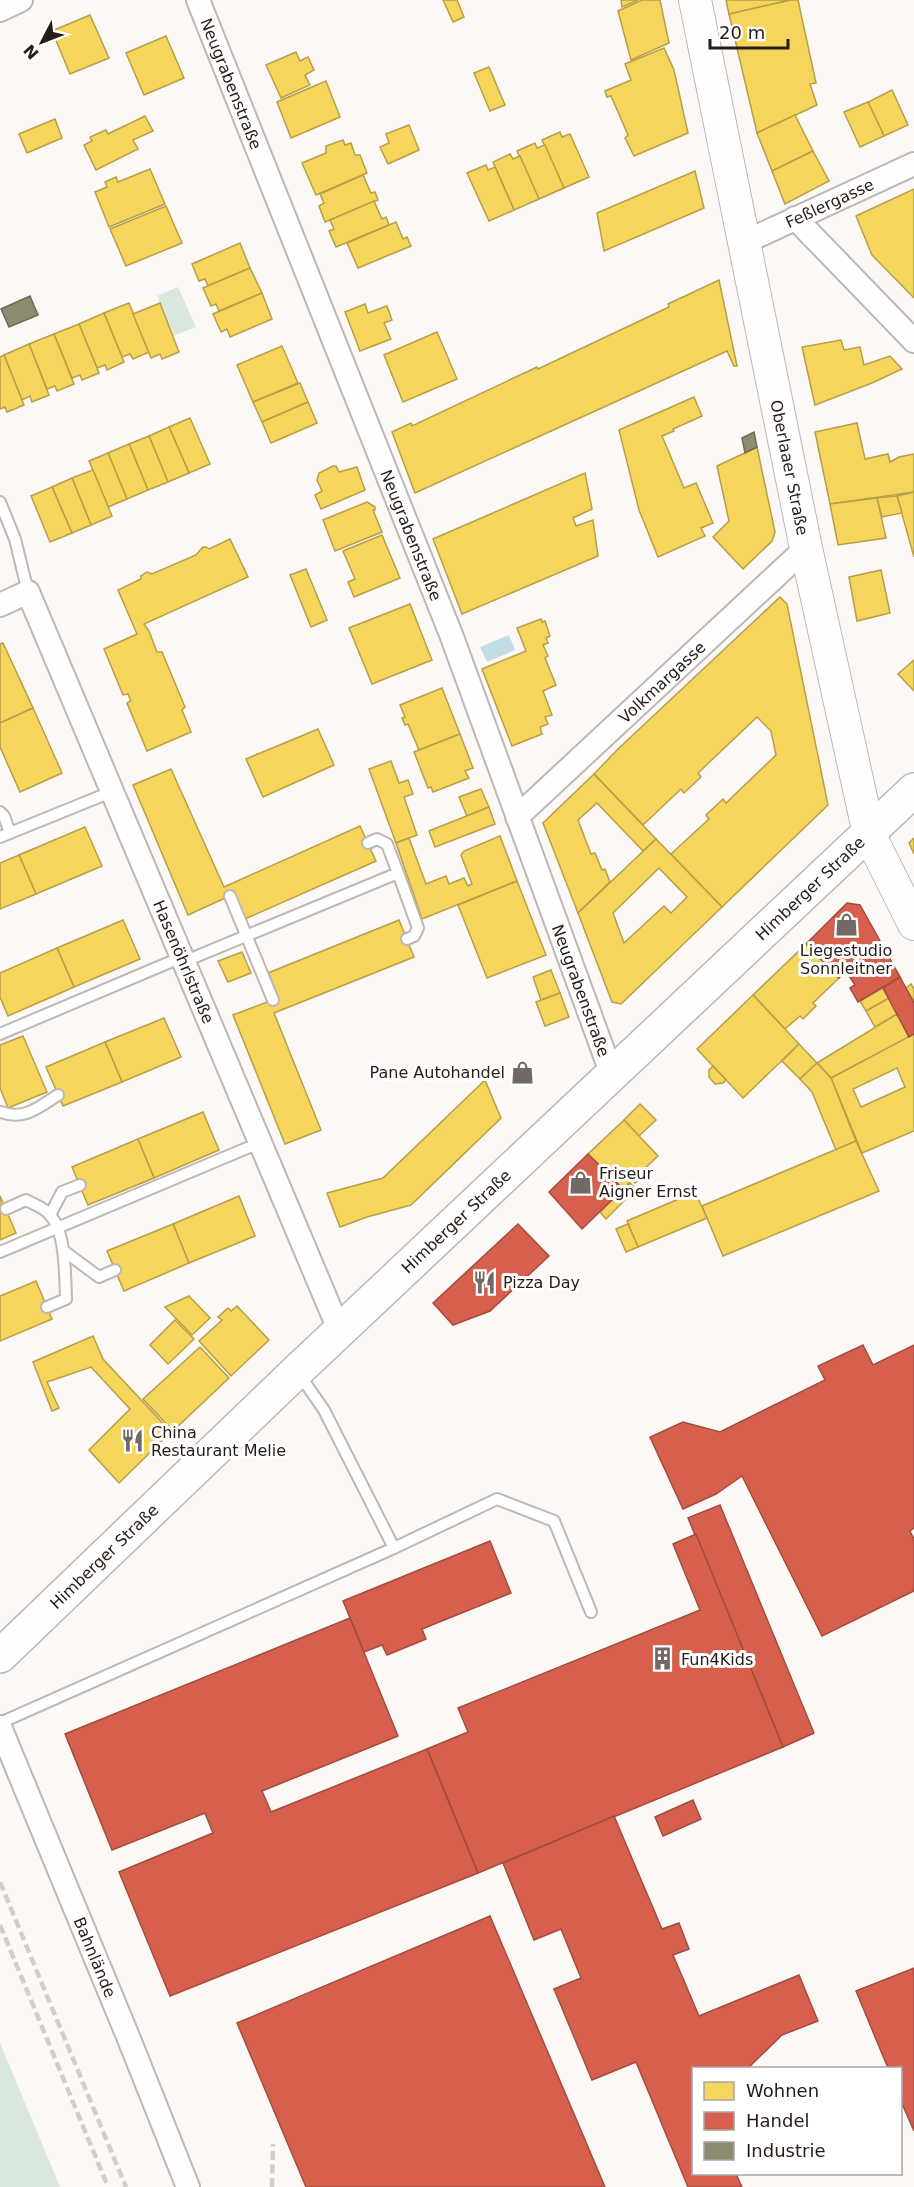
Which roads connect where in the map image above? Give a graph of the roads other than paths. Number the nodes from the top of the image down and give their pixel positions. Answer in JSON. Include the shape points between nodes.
{"nodes":[{"id":1,"x":21,"y":0,"type":"edge"},
{"id":2,"x":198,"y":0,"type":"edge"},
{"id":3,"x":695,"y":0,"type":"edge"},
{"id":4,"x":0,"y":10,"type":"edge"},
{"id":5,"x":914,"y":164,"type":"edge"},
{"id":6,"x":795,"y":218,"type":"junction"},
{"id":7,"x":746,"y":242,"type":"junction"},
{"id":8,"x":914,"y":341,"type":"edge"},
{"id":9,"x":0,"y":502,"type":"edge"},
{"id":10,"x":806,"y":548,"type":"junction"},
{"id":11,"x":28,"y":592,"type":"junction"},
{"id":12,"x":0,"y":604,"type":"edge"},
{"id":13,"x":914,"y":790,"type":"edge"},
{"id":14,"x":111,"y":792,"type":"junction"},
{"id":15,"x":0,"y":812,"type":"edge"},
{"id":16,"x":518,"y":817,"type":"junction"},
{"id":17,"x":869,"y":834,"type":"junction"},
{"id":18,"x":5,"y":835,"type":"edge"},
{"id":19,"x":368,"y":843,"type":"dead end"},
{"id":20,"x":398,"y":873,"type":"junction"},
{"id":21,"x":230,"y":896,"type":"dead end"},
{"id":22,"x":914,"y":924,"type":"edge"},
{"id":23,"x":247,"y":934,"type":"junction"},
{"id":24,"x":407,"y":939,"type":"dead end"},
{"id":25,"x":182,"y":959,"type":"junction"},
{"id":26,"x":273,"y":1000,"type":"dead end"},
{"id":27,"x":0,"y":1034,"type":"edge"},
{"id":28,"x":612,"y":1075,"type":"junction"},
{"id":29,"x":58,"y":1095,"type":"dead end"},
{"id":30,"x":0,"y":1111,"type":"edge"},
{"id":31,"x":258,"y":1143,"type":"junction"},
{"id":32,"x":80,"y":1185,"type":"dead end"},
{"id":33,"x":6,"y":1209,"type":"dead end"},
{"id":34,"x":50,"y":1215,"type":"junction"},
{"id":35,"x":56,"y":1228,"type":"junction"},
{"id":36,"x":64,"y":1251,"type":"junction"},
{"id":37,"x":0,"y":1252,"type":"edge"},
{"id":38,"x":115,"y":1270,"type":"dead end"},
{"id":39,"x":47,"y":1307,"type":"dead end"},
{"id":40,"x":340,"y":1332,"type":"junction"},
{"id":41,"x":297,"y":1371,"type":"junction"},
{"id":42,"x":394,"y":1548,"type":"junction"},
{"id":43,"x":591,"y":1612,"type":"dead end"},
{"id":44,"x":0,"y":1656,"type":"edge"},
{"id":45,"x":0,"y":1725,"type":"edge"},
{"id":46,"x":188,"y":2187,"type":"edge"}],
"edges":[{"from":1,"to":4,"type":"street"},
{"from":2,"to":16,"type":"street","name":"Neugrabenstraße","via":[[452,637]]},
{"from":3,"to":7,"type":"main road","name":"Oberlaaer Straße"},
{"from":5,"to":6,"type":"street","name":"Feßlergasse"},
{"from":6,"to":7,"type":"street","name":"Feßlergasse"},
{"from":6,"to":8,"type":"street"},
{"from":7,"to":10,"type":"main road","name":"Oberlaaer Straße"},
{"from":9,"to":11,"type":"lane","via":[[15,539]]},
{"from":10,"to":16,"type":"street","name":"Volkmargasse"},
{"from":10,"to":17,"type":"main road","name":"Oberlaaer Straße"},
{"from":11,"to":12,"type":"street"},
{"from":11,"to":14,"type":"street","name":"Hasenöhrlstraße"},
{"from":13,"to":17,"type":"main road","name":"Himberger Straße"},
{"from":14,"to":18,"type":"lane"},
{"from":14,"to":25,"type":"street","name":"Hasenöhrlstraße"},
{"from":15,"to":18,"type":"lane","via":[[4,816]]},
{"from":16,"to":28,"type":"street","name":"Neugrabenstraße"},
{"from":17,"to":22,"type":"main road","name":"Oberlaaer Straße"},
{"from":17,"to":28,"type":"main road","name":"Himberger Straße"},
{"from":19,"to":20,"type":"lane","via":[[377,840],[387,844]]},
{"from":20,"to":23,"type":"lane"},
{"from":20,"to":24,"type":"lane","via":[[418,928]]},
{"from":21,"to":23,"type":"lane"},
{"from":23,"to":25,"type":"lane"},
{"from":23,"to":26,"type":"lane"},
{"from":25,"to":27,"type":"lane"},
{"from":25,"to":31,"type":"street","name":"Hasenöhrlstraße"},
{"from":28,"to":40,"type":"main road","name":"Himberger Straße"},
{"from":29,"to":30,"type":"lane","via":[[26,1115],[11,1116]]},
{"from":31,"to":35,"type":"lane"},
{"from":31,"to":40,"type":"street","name":"Hasenöhrlstraße"},
{"from":32,"to":34,"type":"lane","via":[[62,1192]]},
{"from":33,"to":34,"type":"lane","via":[[26,1200]]},
{"from":34,"to":35,"type":"lane"},
{"from":35,"to":36,"type":"lane"},
{"from":35,"to":37,"type":"lane"},
{"from":36,"to":38,"type":"lane","via":[[99,1277]]},
{"from":36,"to":39,"type":"lane","via":[[66,1299]]},
{"from":40,"to":41,"type":"main road","name":"Himberger Straße"},
{"from":41,"to":42,"type":"lane","via":[[324,1410]]},
{"from":41,"to":44,"type":"main road","name":"Himberger Straße"},
{"from":42,"to":43,"type":"lane","via":[[497,1498],[554,1521]]},
{"from":42,"to":45,"type":"lane"},
{"from":45,"to":46,"type":"street","name":"Bahnlände"}]}
